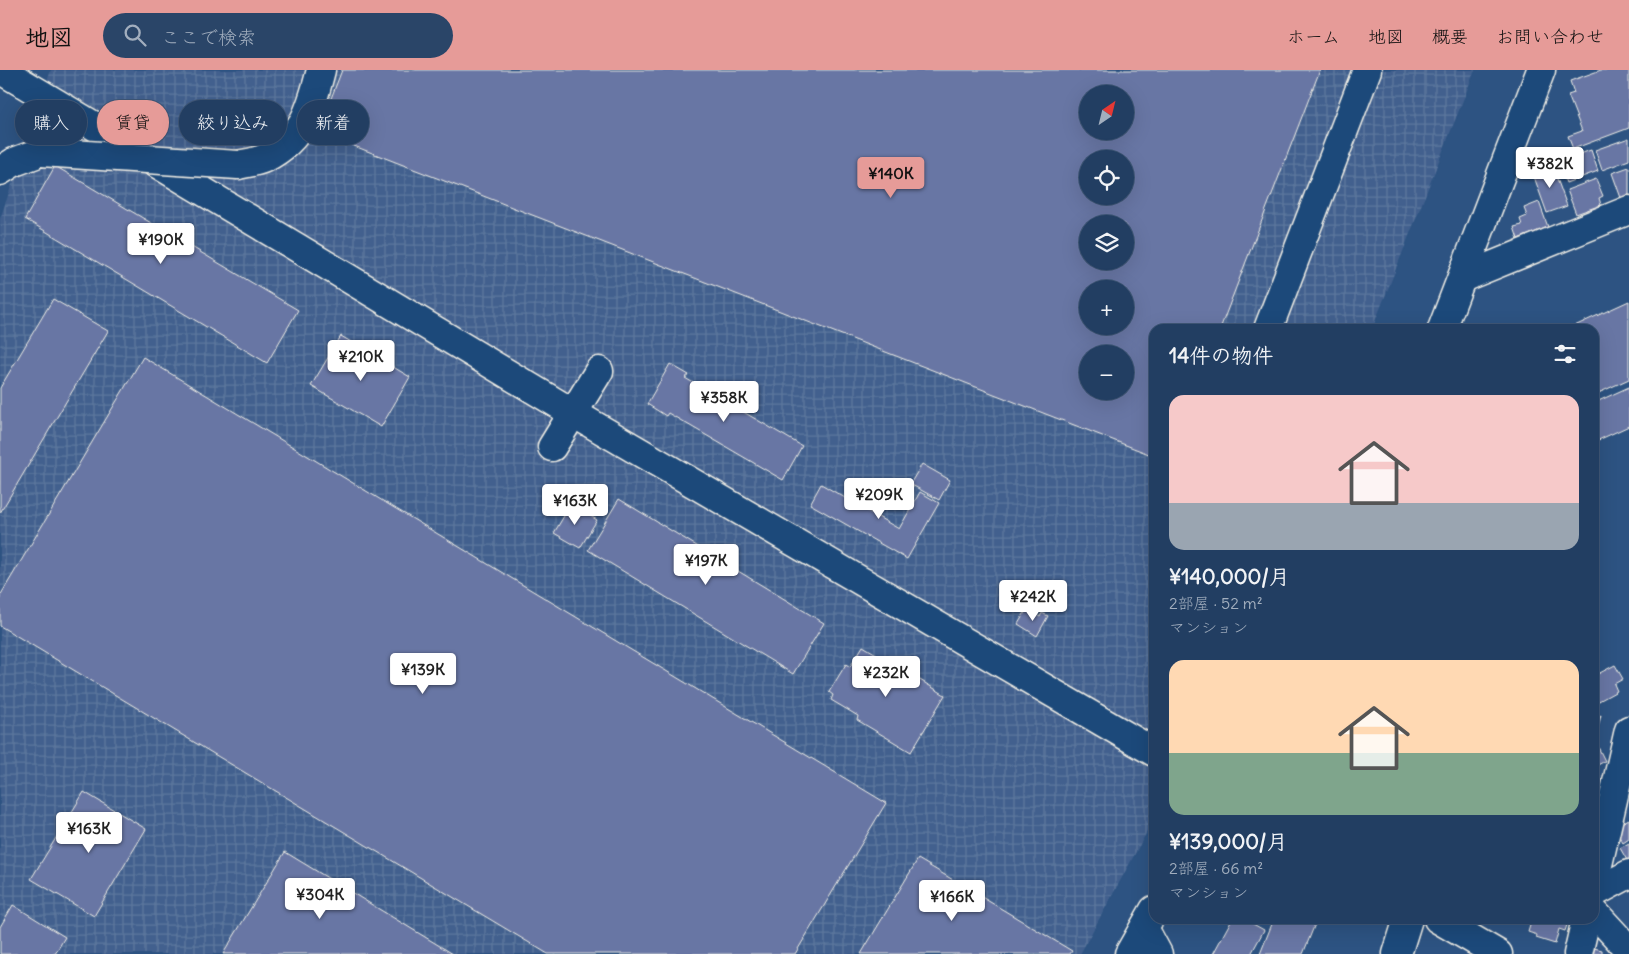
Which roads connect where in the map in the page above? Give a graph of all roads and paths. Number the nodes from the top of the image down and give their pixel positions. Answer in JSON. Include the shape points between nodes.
{"nodes":[{"id":1,"x":1,"y":70,"type":"edge"},
{"id":2,"x":321,"y":70,"type":"edge"},
{"id":3,"x":1367,"y":70,"type":"edge"},
{"id":4,"x":1541,"y":70,"type":"edge"},
{"id":5,"x":0,"y":171,"type":"edge"},
{"id":6,"x":1629,"y":210,"type":"edge"},
{"id":7,"x":1462,"y":278,"type":"junction"},
{"id":8,"x":1270,"y":324,"type":"edge"},
{"id":9,"x":1444,"y":324,"type":"edge"},
{"id":10,"x":599,"y":371,"type":"dead end"},
{"id":11,"x":572,"y":413,"type":"junction"},
{"id":12,"x":552,"y":447,"type":"dead end"},
{"id":13,"x":1629,"y":730,"type":"edge"},
{"id":14,"x":1149,"y":749,"type":"edge"},
{"id":15,"x":1599,"y":860,"type":"edge"},
{"id":16,"x":1629,"y":874,"type":"edge"},
{"id":17,"x":1599,"y":890,"type":"edge"},
{"id":18,"x":1599,"y":917,"type":"edge"},
{"id":19,"x":1149,"y":919,"type":"edge"},
{"id":20,"x":1150,"y":924,"type":"edge"},
{"id":21,"x":1406,"y":924,"type":"edge"},
{"id":22,"x":1447,"y":924,"type":"edge"},
{"id":23,"x":1585,"y":924,"type":"edge"},
{"id":24,"x":1629,"y":950,"type":"edge"},
{"id":25,"x":1129,"y":954,"type":"edge"},
{"id":26,"x":1158,"y":954,"type":"edge"},
{"id":27,"x":1397,"y":954,"type":"edge"},
{"id":28,"x":1498,"y":954,"type":"edge"},
{"id":29,"x":1578,"y":954,"type":"edge"}],
"edges":[{"from":1,"to":11,"type":"street"},
{"from":2,"to":5,"type":"street","bridge":true,"via":[[302,127],[285,146],[263,159],[238,165],[41,152]]},
{"from":3,"to":8,"type":"street"},
{"from":4,"to":7,"type":"street"},
{"from":6,"to":7,"type":"street"},
{"from":7,"to":9,"type":"street"},
{"from":10,"to":11,"type":"street"},
{"from":11,"to":12,"type":"street"},
{"from":11,"to":14,"type":"street"},
{"from":13,"to":15,"type":"street"},
{"from":16,"to":17,"type":"street"},
{"from":18,"to":24,"type":"street"},
{"from":19,"to":25,"type":"street"},
{"from":20,"to":26,"type":"street"},
{"from":21,"to":27,"type":"street"},
{"from":22,"to":28,"type":"street"},
{"from":23,"to":29,"type":"street"}]}
